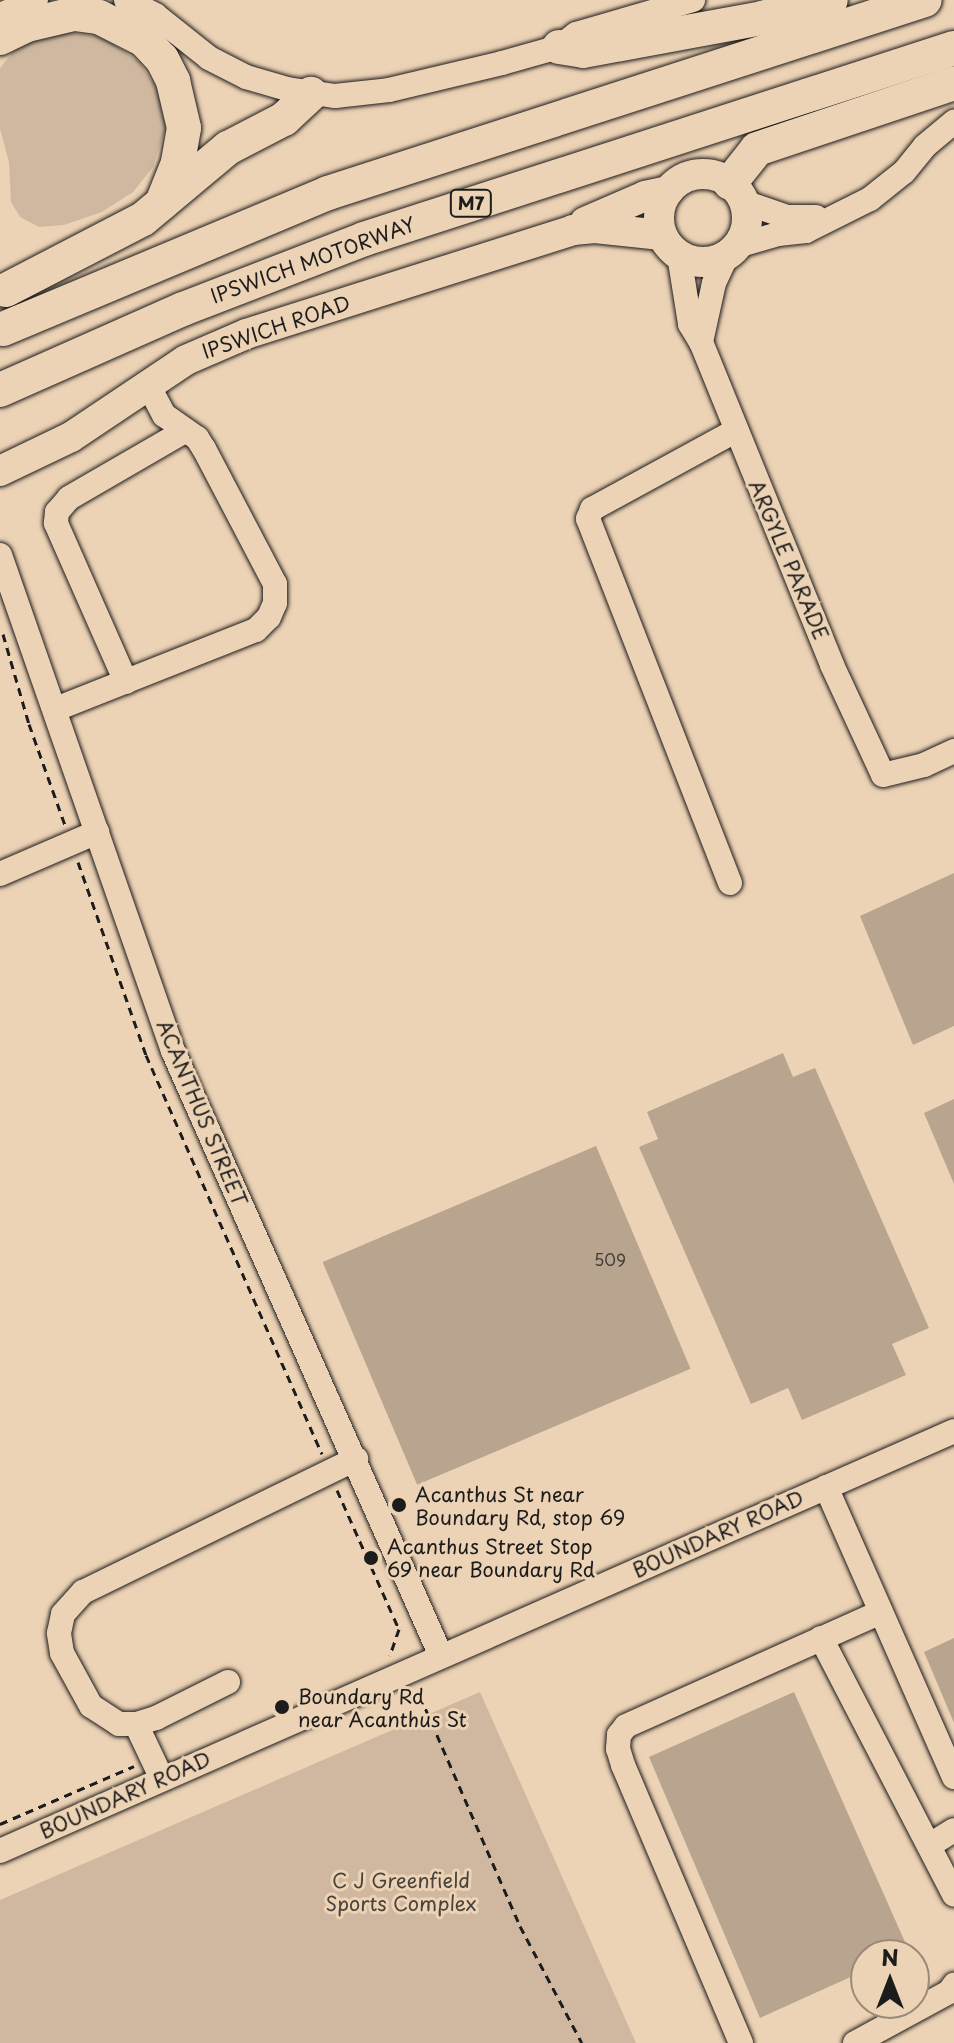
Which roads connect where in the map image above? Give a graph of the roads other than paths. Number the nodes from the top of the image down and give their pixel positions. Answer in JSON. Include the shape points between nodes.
{"nodes":[{"id":1,"x":36,"y":0,"type":"edge"},
{"id":2,"x":126,"y":0,"type":"edge"},
{"id":3,"x":693,"y":0,"type":"edge"},
{"id":4,"x":831,"y":0,"type":"edge"},
{"id":5,"x":925,"y":0,"type":"edge"},
{"id":6,"x":0,"y":15,"type":"edge"},
{"id":7,"x":0,"y":38,"type":"edge"},
{"id":8,"x":559,"y":47,"type":"junction"},
{"id":9,"x":954,"y":48,"type":"edge"},
{"id":10,"x":954,"y":83,"type":"edge"},
{"id":11,"x":311,"y":94,"type":"junction"},
{"id":12,"x":954,"y":122,"type":"edge"},
{"id":13,"x":668,"y":191,"type":"junction"},
{"id":14,"x":737,"y":193,"type":"junction"},
{"id":15,"x":161,"y":207,"type":"junction"},
{"id":16,"x":835,"y":216,"type":"junction"},
{"id":17,"x":573,"y":230,"type":"junction"},
{"id":18,"x":671,"y":245,"type":"junction"},
{"id":19,"x":732,"y":250,"type":"junction"},
{"id":20,"x":6,"y":290,"type":"dead end"},
{"id":21,"x":3,"y":329,"type":"dead end"},
{"id":22,"x":701,"y":342,"type":"junction"},
{"id":23,"x":148,"y":385,"type":"junction"},
{"id":24,"x":0,"y":390,"type":"edge"},
{"id":25,"x":735,"y":431,"type":"junction"},
{"id":26,"x":183,"y":432,"type":"junction"},
{"id":27,"x":0,"y":471,"type":"edge"},
{"id":28,"x":0,"y":555,"type":"edge"},
{"id":29,"x":126,"y":682,"type":"junction"},
{"id":30,"x":56,"y":709,"type":"junction"},
{"id":31,"x":954,"y":751,"type":"edge"},
{"id":32,"x":97,"y":832,"type":"junction"},
{"id":33,"x":0,"y":874,"type":"edge"},
{"id":34,"x":730,"y":883,"type":"dead end"},
{"id":35,"x":954,"y":1431,"type":"edge"},
{"id":36,"x":356,"y":1459,"type":"junction"},
{"id":37,"x":826,"y":1487,"type":"junction"},
{"id":38,"x":881,"y":1612,"type":"junction"},
{"id":39,"x":821,"y":1638,"type":"junction"},
{"id":40,"x":441,"y":1656,"type":"junction"},
{"id":41,"x":228,"y":1682,"type":"dead end"},
{"id":42,"x":136,"y":1724,"type":"junction"},
{"id":43,"x":158,"y":1768,"type":"junction"},
{"id":44,"x":954,"y":1777,"type":"edge"},
{"id":45,"x":954,"y":1830,"type":"edge"},
{"id":46,"x":930,"y":1845,"type":"junction"},
{"id":47,"x":0,"y":1851,"type":"edge"},
{"id":48,"x":954,"y":1895,"type":"edge"},
{"id":49,"x":954,"y":1985,"type":"edge"},
{"id":50,"x":741,"y":2043,"type":"edge"},
{"id":51,"x":855,"y":2043,"type":"edge"}],
"edges":[{"from":1,"to":6,"type":"street"},
{"from":2,"to":11,"type":"street","via":[[226,68]]},
{"from":3,"to":8,"type":"street","via":[[576,34]]},
{"from":4,"to":8,"type":"highway","via":[[583,51]]},
{"from":5,"to":21,"type":"highway","via":[[328,193]]},
{"from":7,"to":15,"type":"highway","via":[[27,25],[74,14],[99,17],[144,40],[173,81],[184,128],[178,163]]},
{"from":8,"to":11,"type":"street","via":[[374,93]]},
{"from":9,"to":24,"type":"highway","name":"IPSWICH MOTORWAY","number":"M7","via":[[364,239],[183,309]]},
{"from":10,"to":14,"type":"highway","via":[[757,149],[747,156]]},
{"from":11,"to":15,"type":"highway","via":[[284,119],[228,148]]},
{"from":12,"to":16,"type":"street","via":[[870,199]]},
{"from":13,"to":14,"type":"main road","via":[[690,176],[704,174]]},
{"from":13,"to":17,"type":"main road","name":"IPSWICH ROAD","via":[[593,217]]},
{"from":13,"to":18,"type":"main road","via":[[659,212]]},
{"from":14,"to":16,"type":"street","via":[[787,217]]},
{"from":14,"to":19,"type":"main road","via":[[746,225]]},
{"from":15,"to":20,"type":"highway"},
{"from":16,"to":19,"type":"street","via":[[806,231],[778,234]]},
{"from":17,"to":18,"type":"main road","name":"IPSWICH ROAD","via":[[595,228]]},
{"from":17,"to":23,"type":"main road","name":"IPSWICH ROAD","via":[[246,334],[186,360]]},
{"from":18,"to":19,"type":"main road","via":[[703,262]]},
{"from":18,"to":22,"type":"street","name":"ARGYLE PARADE","via":[[690,324]]},
{"from":19,"to":22,"type":"street","via":[[714,283]]},
{"from":22,"to":25,"type":"street","name":"ARGYLE PARADE"},
{"from":23,"to":26,"type":"street","via":[[164,415]]},
{"from":23,"to":27,"type":"main road","name":"IPSWICH ROAD","via":[[71,437]]},
{"from":25,"to":31,"type":"street","name":"ARGYLE PARADE","via":[[883,775]]},
{"from":25,"to":34,"type":"street","via":[[592,509],[588,519]]},
{"from":26,"to":29,"type":"street","via":[[69,498],[57,512],[56,523]]},
{"from":26,"to":29,"type":"street","via":[[197,438],[204,449],[275,584],[275,603],[256,630]]},
{"from":28,"to":30,"type":"street","name":"ACANTHUS STREET"},
{"from":29,"to":30,"type":"street"},
{"from":30,"to":32,"type":"street","name":"ACANTHUS STREET"},
{"from":32,"to":33,"type":"street"},
{"from":32,"to":36,"type":"street","name":"ACANTHUS STREET","via":[[173,1051]]},
{"from":35,"to":37,"type":"street","name":"BOUNDARY ROAD"},
{"from":36,"to":40,"type":"street","name":"ACANTHUS STREET"},
{"from":36,"to":42,"type":"street","via":[[72,1601],[59,1633],[62,1653],[91,1706],[119,1724]]},
{"from":37,"to":38,"type":"street"},
{"from":37,"to":40,"type":"street","name":"BOUNDARY ROAD"},
{"from":38,"to":39,"type":"street"},
{"from":38,"to":44,"type":"street"},
{"from":39,"to":46,"type":"street"},
{"from":39,"to":50,"type":"street","via":[[626,1726],[619,1735],[623,1765]]},
{"from":40,"to":43,"type":"street","name":"BOUNDARY ROAD"},
{"from":41,"to":42,"type":"street"},
{"from":42,"to":43,"type":"street"},
{"from":43,"to":47,"type":"street","name":"BOUNDARY ROAD"},
{"from":45,"to":46,"type":"street"},
{"from":46,"to":48,"type":"street"},
{"from":49,"to":51,"type":"street"}]}
